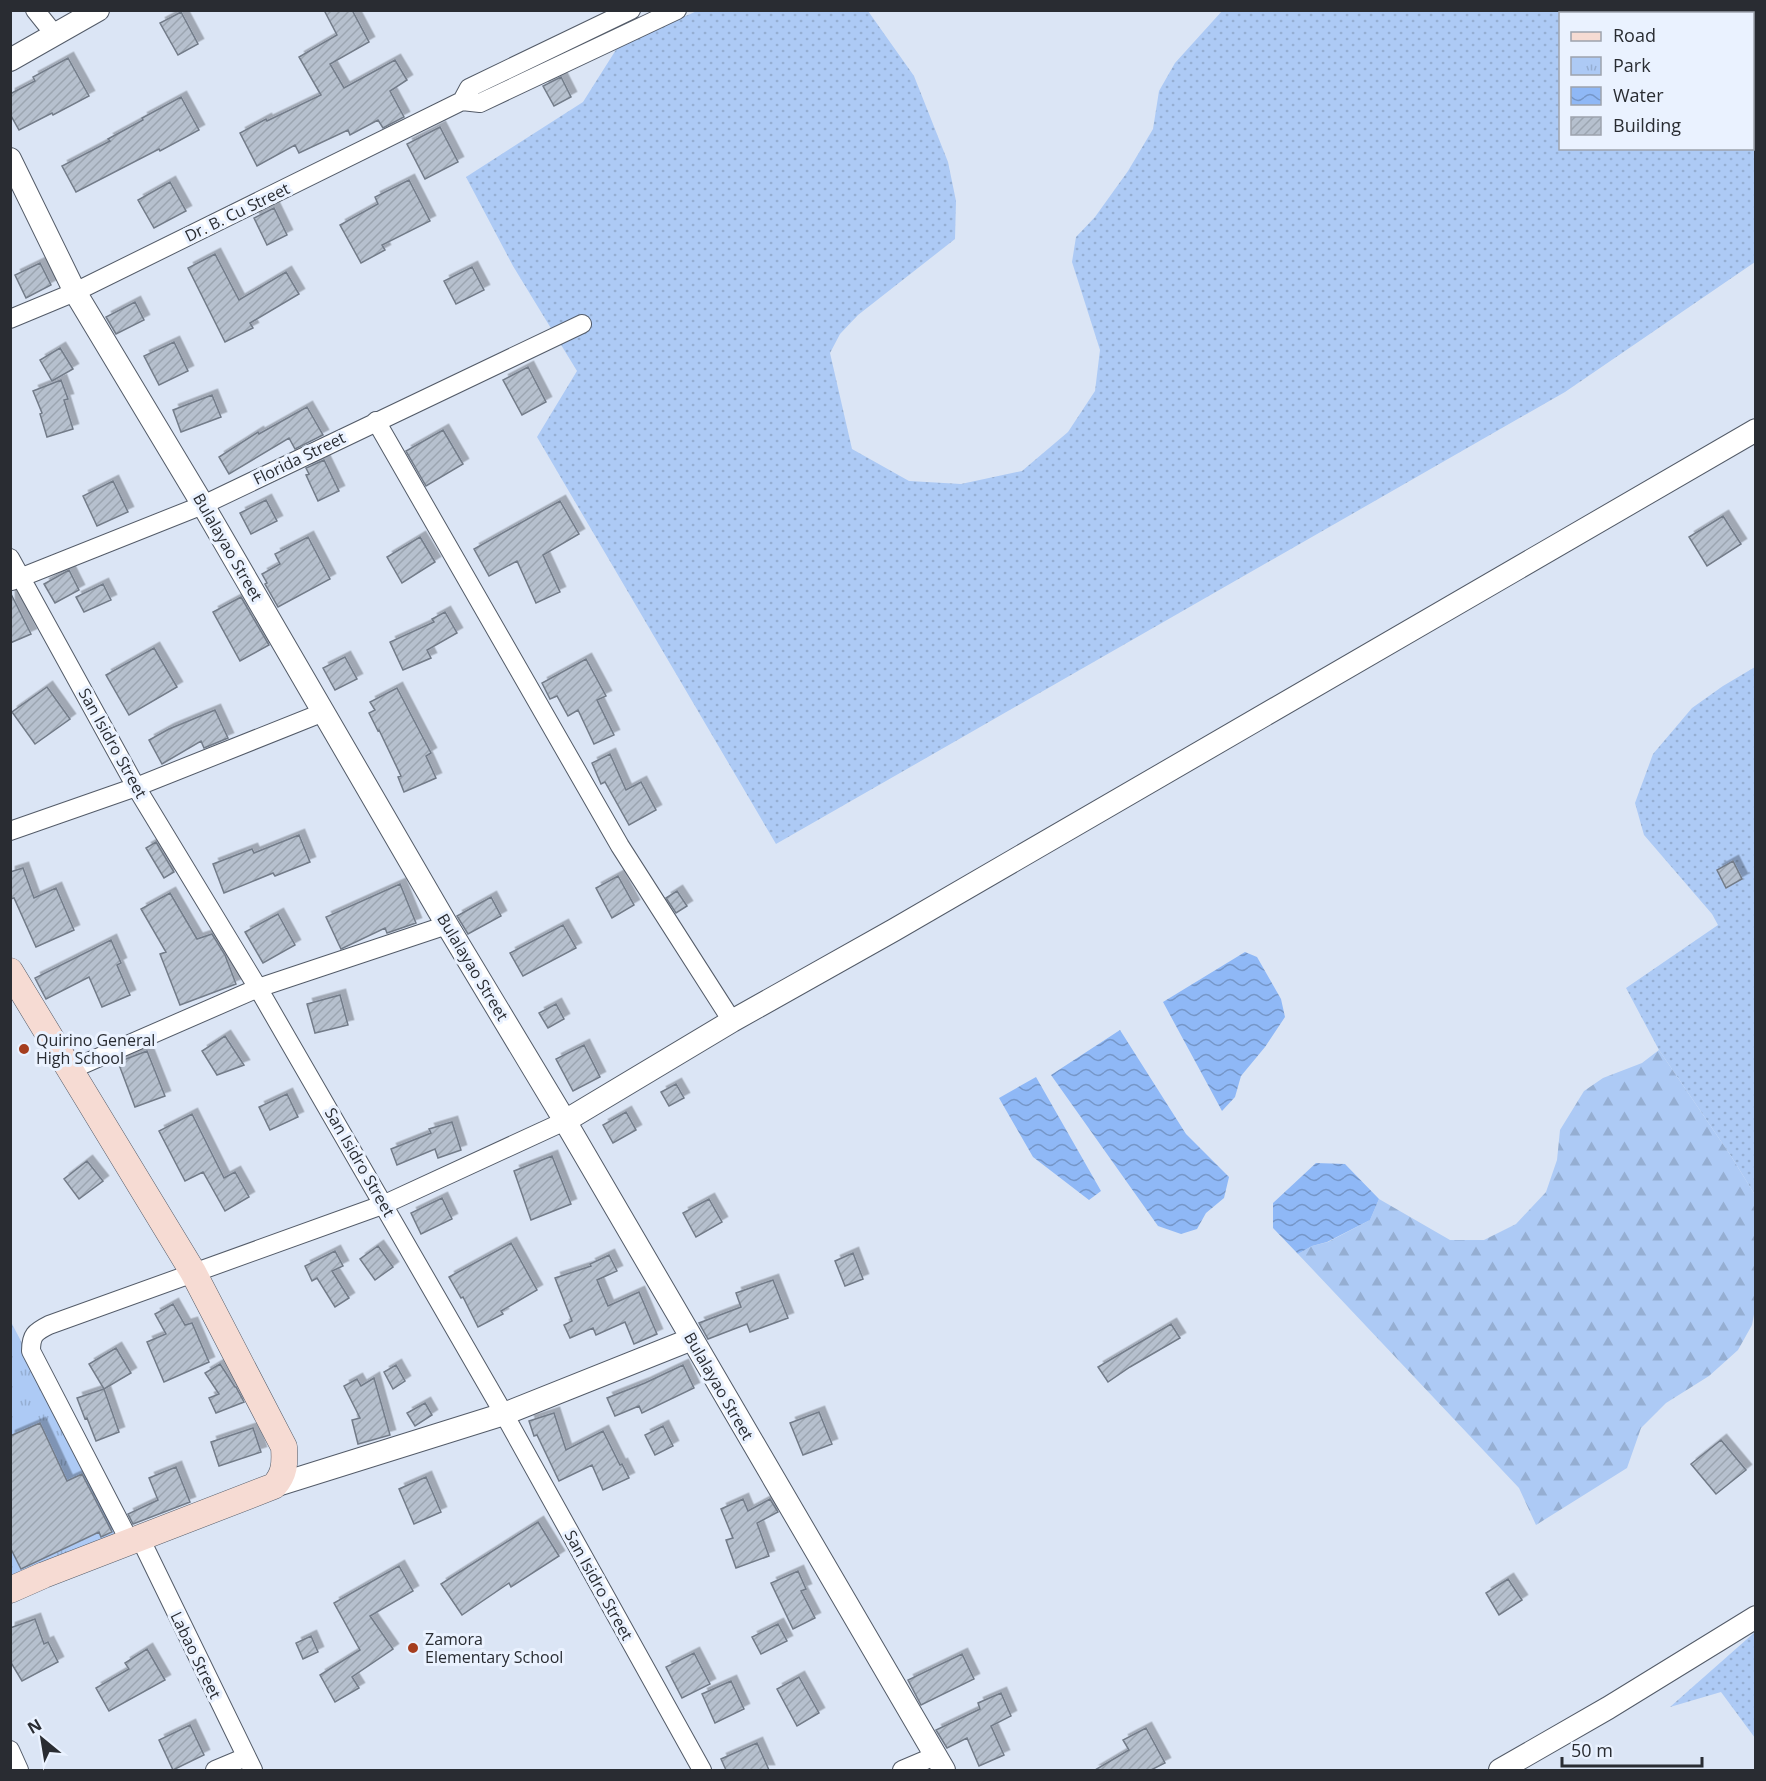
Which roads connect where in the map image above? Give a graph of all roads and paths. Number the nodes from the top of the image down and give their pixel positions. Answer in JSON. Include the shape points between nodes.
{"nodes":[{"id":1,"x":35,"y":10,"type":"edge"},
{"id":2,"x":98,"y":10,"type":"edge"},
{"id":3,"x":630,"y":10,"type":"edge"},
{"id":4,"x":677,"y":10,"type":"edge"},
{"id":5,"x":55,"y":35,"type":"junction"},
{"id":6,"x":10,"y":60,"type":"edge"},
{"id":7,"x":462,"y":101,"type":"junction"},
{"id":8,"x":10,"y":159,"type":"edge"},
{"id":9,"x":75,"y":292,"type":"junction"},
{"id":10,"x":10,"y":319,"type":"edge"},
{"id":11,"x":582,"y":324,"type":"dead end"},
{"id":12,"x":376,"y":421,"type":"junction"},
{"id":13,"x":1755,"y":430,"type":"edge"},
{"id":14,"x":203,"y":505,"type":"junction"},
{"id":15,"x":10,"y":558,"type":"edge"},
{"id":16,"x":16,"y":579,"type":"edge"},
{"id":17,"x":324,"y":712,"type":"junction"},
{"id":18,"x":136,"y":787,"type":"junction"},
{"id":19,"x":10,"y":831,"type":"edge"},
{"id":20,"x":447,"y":925,"type":"junction"},
{"id":21,"x":10,"y":971,"type":"edge"},
{"id":22,"x":258,"y":988,"type":"junction"},
{"id":23,"x":732,"y":1022,"type":"junction"},
{"id":24,"x":70,"y":1070,"type":"junction"},
{"id":25,"x":565,"y":1121,"type":"junction"},
{"id":26,"x":384,"y":1204,"type":"junction"},
{"id":27,"x":193,"y":1272,"type":"junction"},
{"id":28,"x":692,"y":1339,"type":"junction"},
{"id":29,"x":504,"y":1414,"type":"junction"},
{"id":30,"x":274,"y":1486,"type":"junction"},
{"id":31,"x":135,"y":1540,"type":"junction"},
{"id":32,"x":10,"y":1590,"type":"edge"},
{"id":33,"x":1755,"y":1617,"type":"edge"},
{"id":34,"x":10,"y":1750,"type":"edge"},
{"id":35,"x":940,"y":1763,"type":"edge"},
{"id":36,"x":250,"y":1764,"type":"edge"},
{"id":37,"x":19,"y":1770,"type":"edge"},
{"id":38,"x":215,"y":1770,"type":"edge"},
{"id":39,"x":702,"y":1770,"type":"edge"},
{"id":40,"x":902,"y":1770,"type":"edge"},
{"id":41,"x":1500,"y":1770,"type":"edge"}],
"edges":[{"from":1,"to":5,"type":"street"},
{"from":2,"to":5,"type":"street"},
{"from":3,"to":7,"type":"street","name":"Dr. B. Cu Street","via":[[469,88]]},
{"from":4,"to":7,"type":"street","name":"Dr. B. Cu Street","via":[[480,103]]},
{"from":5,"to":6,"type":"street"},
{"from":7,"to":9,"type":"street","name":"Dr. B. Cu Street"},
{"from":8,"to":9,"type":"street","name":"Bulalayao Street"},
{"from":9,"to":10,"type":"street","name":"Dr. B. Cu Street"},
{"from":9,"to":14,"type":"street","name":"Bulalayao Street"},
{"from":11,"to":12,"type":"street","name":"Florida Street"},
{"from":12,"to":14,"type":"street","name":"Florida Street"},
{"from":12,"to":23,"type":"street","via":[[620,846]]},
{"from":13,"to":23,"type":"street"},
{"from":14,"to":16,"type":"street","name":"Florida Street"},
{"from":14,"to":17,"type":"street","name":"Bulalayao Street"},
{"from":15,"to":16,"type":"street","name":"San Isidro Street"},
{"from":16,"to":18,"type":"street","name":"San Isidro Street"},
{"from":17,"to":18,"type":"street"},
{"from":17,"to":20,"type":"street","name":"Bulalayao Street"},
{"from":18,"to":19,"type":"street"},
{"from":18,"to":22,"type":"street","name":"San Isidro Street"},
{"from":20,"to":22,"type":"street"},
{"from":20,"to":25,"type":"street","name":"Bulalayao Street"},
{"from":21,"to":24,"type":"main road"},
{"from":22,"to":24,"type":"street"},
{"from":22,"to":26,"type":"street","name":"San Isidro Street"},
{"from":23,"to":25,"type":"street"},
{"from":24,"to":27,"type":"main road"},
{"from":25,"to":26,"type":"street"},
{"from":25,"to":28,"type":"street","name":"Bulalayao Street"},
{"from":26,"to":27,"type":"street"},
{"from":26,"to":29,"type":"street","name":"San Isidro Street"},
{"from":27,"to":30,"type":"main road","via":[[284,1448],[285,1466]]},
{"from":27,"to":31,"type":"street","name":"Labao Street","via":[[49,1325],[33,1335],[31,1341],[31,1351]]},
{"from":28,"to":29,"type":"street"},
{"from":28,"to":35,"type":"street","name":"Bulalayao Street"},
{"from":29,"to":30,"type":"street"},
{"from":29,"to":39,"type":"street","name":"San Isidro Street"},
{"from":30,"to":31,"type":"main road"},
{"from":31,"to":32,"type":"main road"},
{"from":31,"to":36,"type":"street","name":"Labao Street"},
{"from":33,"to":41,"type":"street"},
{"from":34,"to":37,"type":"street"},
{"from":35,"to":40,"type":"street"},
{"from":36,"to":38,"type":"street"}]}
